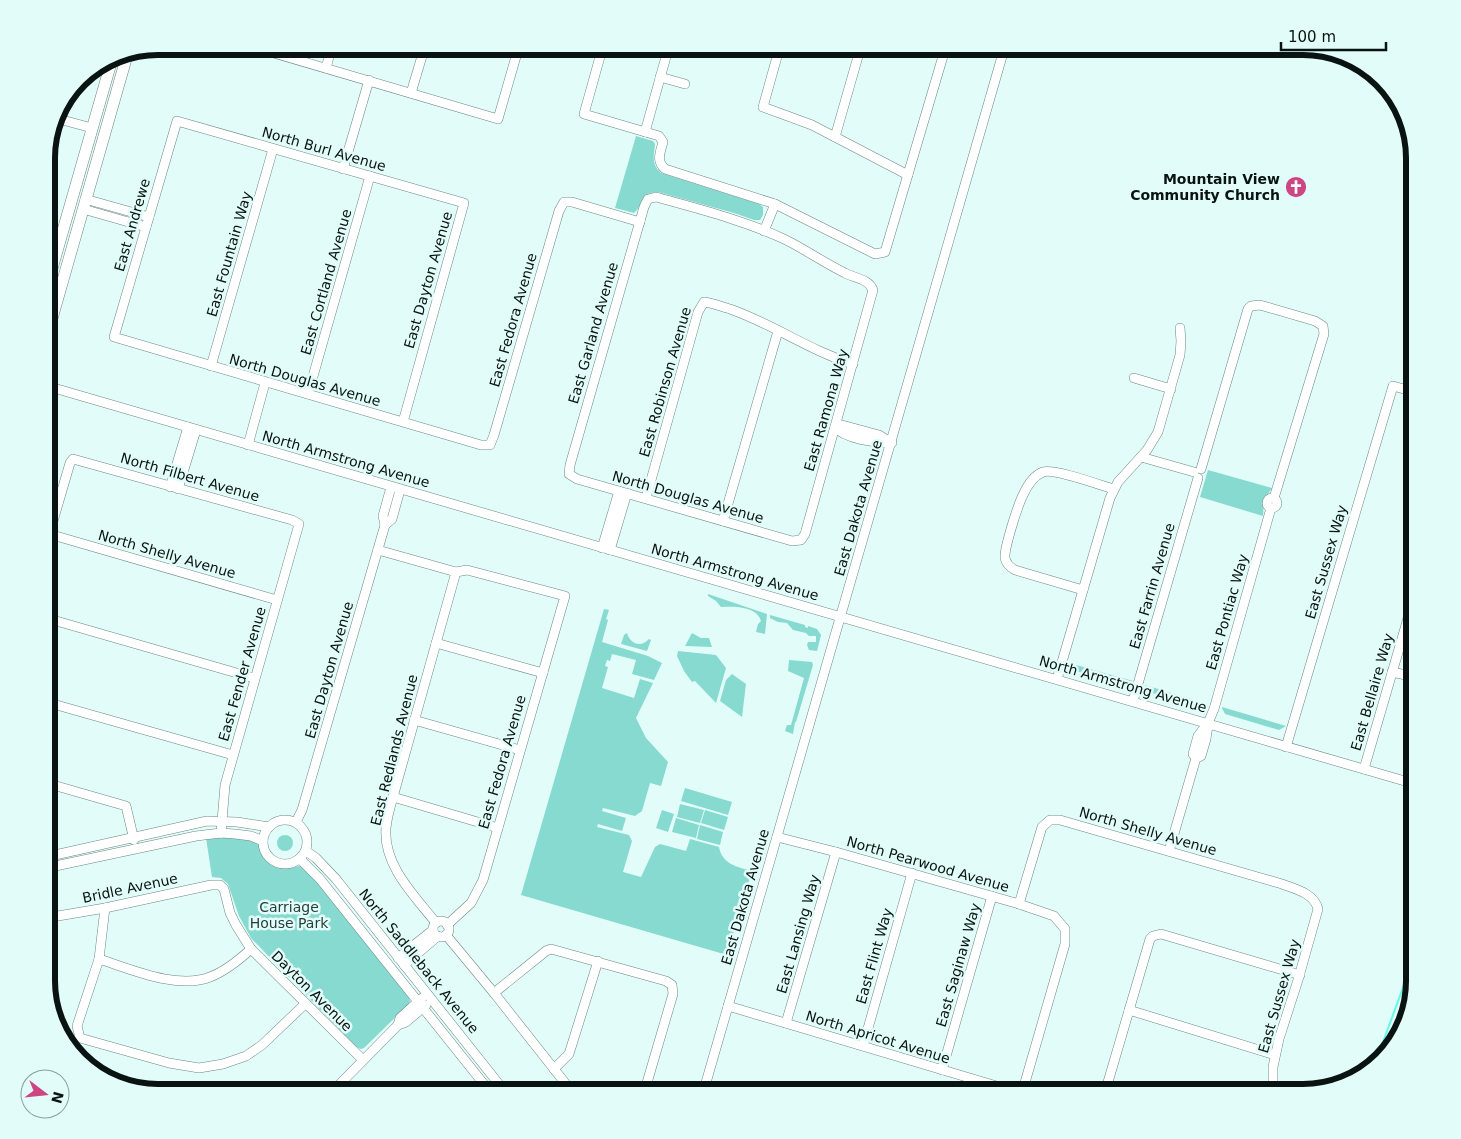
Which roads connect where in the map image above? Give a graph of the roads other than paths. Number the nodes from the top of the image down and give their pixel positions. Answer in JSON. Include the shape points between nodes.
{"nodes":[{"id":1,"x":281,"y":55,"type":"edge"},
{"id":2,"x":330,"y":55,"type":"edge"},
{"id":3,"x":422,"y":55,"type":"edge"},
{"id":4,"x":516,"y":55,"type":"edge"},
{"id":5,"x":600,"y":55,"type":"edge"},
{"id":6,"x":666,"y":55,"type":"edge"},
{"id":7,"x":777,"y":55,"type":"edge"},
{"id":8,"x":859,"y":55,"type":"edge"},
{"id":9,"x":943,"y":55,"type":"edge"},
{"id":10,"x":1002,"y":55,"type":"edge"},
{"id":11,"x":126,"y":60,"type":"edge"},
{"id":12,"x":109,"y":68,"type":"edge"},
{"id":13,"x":326,"y":68,"type":"junction"},
{"id":14,"x":660,"y":77,"type":"junction"},
{"id":15,"x":369,"y":80,"type":"junction"},
{"id":16,"x":685,"y":84,"type":"dead end"},
{"id":17,"x":411,"y":93,"type":"junction"},
{"id":18,"x":63,"y":120,"type":"edge"},
{"id":19,"x":177,"y":121,"type":"joint"},
{"id":20,"x":92,"y":128,"type":"junction"},
{"id":21,"x":645,"y":132,"type":"junction"},
{"id":22,"x":835,"y":137,"type":"junction"},
{"id":23,"x":273,"y":149,"type":"junction"},
{"id":24,"x":343,"y":169,"type":"junction"},
{"id":25,"x":908,"y":175,"type":"junction"},
{"id":26,"x":370,"y":176,"type":"junction"},
{"id":27,"x":84,"y":204,"type":"junction"},
{"id":28,"x":464,"y":204,"type":"joint"},
{"id":29,"x":775,"y":204,"type":"junction"},
{"id":30,"x":149,"y":217,"type":"junction"},
{"id":31,"x":640,"y":222,"type":"junction"},
{"id":32,"x":146,"y":227,"type":"junction"},
{"id":33,"x":764,"y":231,"type":"junction"},
{"id":34,"x":55,"y":255,"type":"edge"},
{"id":35,"x":55,"y":305,"type":"edge"},
{"id":36,"x":1251,"y":306,"type":"joint"},
{"id":37,"x":1180,"y":328,"type":"dead end"},
{"id":38,"x":778,"y":331,"type":"junction"},
{"id":39,"x":114,"y":337,"type":"joint"},
{"id":40,"x":853,"y":364,"type":"junction"},
{"id":41,"x":211,"y":366,"type":"junction"},
{"id":42,"x":1134,"y":378,"type":"dead end"},
{"id":43,"x":265,"y":383,"type":"junction"},
{"id":44,"x":55,"y":389,"type":"edge"},
{"id":45,"x":1171,"y":389,"type":"junction"},
{"id":46,"x":1406,"y":390,"type":"edge"},
{"id":47,"x":308,"y":394,"type":"junction"},
{"id":48,"x":403,"y":422,"type":"junction"},
{"id":49,"x":835,"y":427,"type":"junction"},
{"id":50,"x":192,"y":429,"type":"junction"},
{"id":51,"x":892,"y":443,"type":"junction"},
{"id":52,"x":248,"y":445,"type":"junction"},
{"id":53,"x":490,"y":445,"type":"joint"},
{"id":54,"x":1141,"y":457,"type":"junction"},
{"id":55,"x":1198,"y":473,"type":"junction"},
{"id":56,"x":569,"y":474,"type":"joint"},
{"id":57,"x":174,"y":488,"type":"junction"},
{"id":58,"x":396,"y":488,"type":"junction"},
{"id":59,"x":1113,"y":489,"type":"junction"},
{"id":60,"x":623,"y":492,"type":"junction"},
{"id":61,"x":646,"y":498,"type":"junction"},
{"id":62,"x":55,"y":514,"type":"edge"},
{"id":63,"x":723,"y":521,"type":"junction"},
{"id":64,"x":299,"y":524,"type":"joint"},
{"id":65,"x":55,"y":536,"type":"edge"},
{"id":66,"x":801,"y":540,"type":"joint"},
{"id":67,"x":606,"y":549,"type":"junction"},
{"id":68,"x":378,"y":550,"type":"junction"},
{"id":69,"x":456,"y":572,"type":"junction"},
{"id":70,"x":1083,"y":590,"type":"junction"},
{"id":71,"x":277,"y":600,"type":"junction"},
{"id":72,"x":841,"y":617,"type":"junction"},
{"id":73,"x":55,"y":621,"type":"edge"},
{"id":74,"x":1406,"y":625,"type":"edge"},
{"id":75,"x":436,"y":643,"type":"junction"},
{"id":76,"x":1392,"y":672,"type":"junction"},
{"id":77,"x":543,"y":673,"type":"junction"},
{"id":78,"x":1406,"y":675,"type":"edge"},
{"id":79,"x":254,"y":678,"type":"junction"},
{"id":80,"x":1057,"y":679,"type":"junction"},
{"id":81,"x":1133,"y":701,"type":"junction"},
{"id":82,"x":55,"y":705,"type":"edge"},
{"id":83,"x":414,"y":720,"type":"junction"},
{"id":84,"x":1208,"y":723,"type":"junction"},
{"id":85,"x":1286,"y":746,"type":"junction"},
{"id":86,"x":520,"y":750,"type":"junction"},
{"id":87,"x":233,"y":755,"type":"junction"},
{"id":88,"x":1364,"y":769,"type":"junction"},
{"id":89,"x":1406,"y":781,"type":"edge"},
{"id":90,"x":55,"y":786,"type":"edge"},
{"id":91,"x":393,"y":797,"type":"junction"},
{"id":92,"x":222,"y":821,"type":"junction"},
{"id":93,"x":296,"y":822,"type":"junction"},
{"id":94,"x":269,"y":827,"type":"junction"},
{"id":95,"x":498,"y":828,"type":"junction"},
{"id":96,"x":221,"y":833,"type":"junction"},
{"id":97,"x":133,"y":837,"type":"junction"},
{"id":98,"x":777,"y":837,"type":"junction"},
{"id":99,"x":263,"y":841,"type":"junction"},
{"id":100,"x":135,"y":848,"type":"junction"},
{"id":101,"x":306,"y":851,"type":"junction"},
{"id":102,"x":836,"y":852,"type":"junction"},
{"id":103,"x":1169,"y":852,"type":"junction"},
{"id":104,"x":55,"y":855,"type":"edge"},
{"id":105,"x":300,"y":859,"type":"junction"},
{"id":106,"x":55,"y":866,"type":"edge"},
{"id":107,"x":912,"y":873,"type":"junction"},
{"id":108,"x":220,"y":885,"type":"joint"},
{"id":109,"x":992,"y":896,"type":"junction"},
{"id":110,"x":1019,"y":904,"type":"junction"},
{"id":111,"x":105,"y":908,"type":"junction"},
{"id":112,"x":1318,"y":909,"type":"joint"},
{"id":113,"x":55,"y":916,"type":"edge"},
{"id":114,"x":438,"y":931,"type":"junction"},
{"id":115,"x":251,"y":949,"type":"junction"},
{"id":116,"x":99,"y":959,"type":"junction"},
{"id":117,"x":598,"y":961,"type":"junction"},
{"id":118,"x":401,"y":962,"type":"junction"},
{"id":119,"x":1300,"y":975,"type":"junction"},
{"id":120,"x":494,"y":993,"type":"junction"},
{"id":121,"x":430,"y":997,"type":"junction"},
{"id":122,"x":305,"y":1004,"type":"junction"},
{"id":123,"x":420,"y":1005,"type":"junction"},
{"id":124,"x":728,"y":1006,"type":"junction"},
{"id":125,"x":1129,"y":1010,"type":"junction"},
{"id":126,"x":786,"y":1023,"type":"junction"},
{"id":127,"x":863,"y":1046,"type":"junction"},
{"id":128,"x":1275,"y":1055,"type":"junction"},
{"id":129,"x":363,"y":1060,"type":"junction"},
{"id":130,"x":554,"y":1069,"type":"junction"},
{"id":131,"x":942,"y":1070,"type":"junction"},
{"id":132,"x":340,"y":1084,"type":"edge"},
{"id":133,"x":484,"y":1084,"type":"edge"},
{"id":134,"x":499,"y":1084,"type":"edge"},
{"id":135,"x":566,"y":1084,"type":"edge"},
{"id":136,"x":647,"y":1084,"type":"edge"},
{"id":137,"x":706,"y":1084,"type":"edge"},
{"id":138,"x":990,"y":1084,"type":"edge"},
{"id":139,"x":1024,"y":1084,"type":"edge"},
{"id":140,"x":1109,"y":1084,"type":"edge"},
{"id":141,"x":1273,"y":1084,"type":"edge"}],
"edges":[{"from":1,"to":13,"type":"street"},
{"from":2,"to":13,"type":"street"},
{"from":3,"to":17,"type":"street"},
{"from":4,"to":17,"type":"street","via":[[498,119]]},
{"from":5,"to":21,"type":"street","via":[[584,114]]},
{"from":6,"to":14,"type":"street"},
{"from":7,"to":22,"type":"street","via":[[762,107]]},
{"from":8,"to":22,"type":"street"},
{"from":9,"to":25,"type":"street"},
{"from":10,"to":51,"type":"street","name":"East Dakota Avenue"},
{"from":11,"to":27,"type":"main road"},
{"from":12,"to":20,"type":"main road"},
{"from":13,"to":15,"type":"street"},
{"from":14,"to":16,"type":"street"},
{"from":14,"to":21,"type":"street"},
{"from":15,"to":17,"type":"street"},
{"from":15,"to":24,"type":"street"},
{"from":18,"to":20,"type":"street"},
{"from":19,"to":23,"type":"street","name":"North Burl Avenue"},
{"from":19,"to":30,"type":"street","name":"East Andrewe"},
{"from":20,"to":34,"type":"main road"},
{"from":21,"to":29,"type":"street","via":[[659,136],[663,142],[659,158],[665,169]]},
{"from":22,"to":25,"type":"street"},
{"from":23,"to":24,"type":"street","name":"North Burl Avenue"},
{"from":23,"to":41,"type":"street","name":"East Fountain Way"},
{"from":24,"to":26,"type":"street","name":"North Burl Avenue"},
{"from":25,"to":29,"type":"street","via":[[886,252],[875,254]]},
{"from":26,"to":28,"type":"street","name":"North Burl Avenue"},
{"from":26,"to":47,"type":"street","name":"East Cortland Avenue"},
{"from":27,"to":30,"type":"street"},
{"from":27,"to":32,"type":"street"},
{"from":27,"to":35,"type":"main road"},
{"from":28,"to":48,"type":"street","name":"East Dayton Avenue"},
{"from":29,"to":33,"type":"street"},
{"from":30,"to":32,"type":"street","name":"East Andrewe"},
{"from":31,"to":33,"type":"street","name":"East Garland Avenue","via":[[648,199],[656,196]]},
{"from":31,"to":53,"type":"street","name":"East Fedora Avenue","via":[[564,202],[558,211]]},
{"from":31,"to":56,"type":"street","name":"East Garland Avenue"},
{"from":32,"to":39,"type":"street","name":"East Andrewe"},
{"from":33,"to":40,"type":"street","name":"East Ramona Way","via":[[872,286],[873,294]]},
{"from":36,"to":55,"type":"street","name":"East Farrin Avenue","via":[[1246,313]]},
{"from":36,"to":84,"type":"street","name":"East Pontiac Way","via":[[1260,305],[1316,321],[1323,326],[1324,334],[1274,498],[1268,501],[1271,508]]},
{"from":37,"to":45,"type":"street","via":[[1180,355]]},
{"from":38,"to":40,"type":"street","via":[[825,355]]},
{"from":38,"to":61,"type":"street","name":"East Robinson Avenue","via":[[739,312],[704,302],[698,312]]},
{"from":38,"to":63,"type":"street"},
{"from":39,"to":41,"type":"street","name":"North Douglas Avenue"},
{"from":40,"to":49,"type":"street","name":"East Ramona Way"},
{"from":41,"to":43,"type":"street","name":"North Douglas Avenue"},
{"from":42,"to":45,"type":"street"},
{"from":43,"to":47,"type":"street","name":"North Douglas Avenue"},
{"from":43,"to":52,"type":"street"},
{"from":44,"to":50,"type":"street","name":"North Armstrong Avenue"},
{"from":45,"to":54,"type":"street","via":[[1158,432]]},
{"from":46,"to":85,"type":"street","name":"East Sussex Way","via":[[1393,386]]},
{"from":47,"to":48,"type":"street","name":"North Douglas Avenue"},
{"from":48,"to":53,"type":"street","name":"North Douglas Avenue"},
{"from":49,"to":51,"type":"street","via":[[842,425],[879,435]]},
{"from":49,"to":66,"type":"street","name":"East Ramona Way"},
{"from":50,"to":52,"type":"street","name":"North Armstrong Avenue"},
{"from":50,"to":57,"type":"street"},
{"from":51,"to":72,"type":"street","name":"East Dakota Avenue"},
{"from":52,"to":58,"type":"street","name":"North Armstrong Avenue"},
{"from":54,"to":55,"type":"street"},
{"from":54,"to":59,"type":"street"},
{"from":55,"to":81,"type":"street","name":"East Farrin Avenue"},
{"from":56,"to":60,"type":"street","name":"North Douglas Avenue"},
{"from":57,"to":62,"type":"street","name":"North Filbert Avenue","via":[[73,458]]},
{"from":57,"to":64,"type":"street","name":"North Filbert Avenue"},
{"from":58,"to":67,"type":"street","name":"North Armstrong Avenue"},
{"from":58,"to":68,"type":"street","name":"East Dayton Avenue","via":[[392,519],[386,525]]},
{"from":59,"to":70,"type":"street"},
{"from":59,"to":70,"type":"street","via":[[1050,471],[1037,475],[1022,496],[1006,548],[1005,559],[1015,570]]},
{"from":60,"to":61,"type":"street","name":"North Douglas Avenue"},
{"from":60,"to":67,"type":"street"},
{"from":61,"to":63,"type":"street","name":"North Douglas Avenue"},
{"from":63,"to":66,"type":"street","name":"North Douglas Avenue","via":[[792,541]]},
{"from":64,"to":71,"type":"street","name":"East Fender Avenue"},
{"from":65,"to":71,"type":"street","name":"North Shelly Avenue"},
{"from":67,"to":72,"type":"street","name":"North Armstrong Avenue"},
{"from":68,"to":69,"type":"street"},
{"from":68,"to":93,"type":"street","name":"East Dayton Avenue"},
{"from":69,"to":75,"type":"street","name":"East Redlands Avenue"},
{"from":69,"to":77,"type":"street","name":"East Fedora Avenue","via":[[467,570],[565,596]]},
{"from":70,"to":80,"type":"street"},
{"from":71,"to":79,"type":"street","name":"East Fender Avenue"},
{"from":72,"to":80,"type":"street","name":"North Armstrong Avenue"},
{"from":72,"to":98,"type":"street","name":"East Dakota Avenue"},
{"from":73,"to":79,"type":"street"},
{"from":74,"to":76,"type":"street","name":"East Bellaire Way"},
{"from":75,"to":77,"type":"street"},
{"from":75,"to":83,"type":"street","name":"East Redlands Avenue"},
{"from":76,"to":78,"type":"street"},
{"from":76,"to":88,"type":"street","name":"East Bellaire Way"},
{"from":77,"to":86,"type":"street","name":"East Fedora Avenue"},
{"from":79,"to":87,"type":"street","name":"East Fender Avenue"},
{"from":80,"to":81,"type":"street","name":"North Armstrong Avenue"},
{"from":81,"to":84,"type":"street","name":"North Armstrong Avenue"},
{"from":82,"to":87,"type":"street"},
{"from":83,"to":86,"type":"street"},
{"from":83,"to":91,"type":"street","name":"East Redlands Avenue"},
{"from":84,"to":85,"type":"street","name":"North Armstrong Avenue"},
{"from":84,"to":103,"type":"street","name":"East Pontiac Way","via":[[1201,756],[1196,758]]},
{"from":85,"to":88,"type":"street","name":"North Armstrong Avenue"},
{"from":86,"to":95,"type":"street","name":"East Fedora Avenue"},
{"from":87,"to":92,"type":"street","name":"East Fender Avenue","via":[[225,785]]},
{"from":88,"to":89,"type":"street","name":"North Armstrong Avenue"},
{"from":90,"to":97,"type":"street","via":[[126,806]]},
{"from":91,"to":95,"type":"street"},
{"from":91,"to":114,"type":"street","name":"East Redlands Avenue","via":[[386,829],[390,857],[396,871]]},
{"from":92,"to":94,"type":"street"},
{"from":92,"to":96,"type":"street","name":"East Fender Avenue"},
{"from":92,"to":97,"type":"street"},
{"from":93,"to":94,"type":"street","via":[[280,820]]},
{"from":93,"to":101,"type":"street","via":[[307,836]]},
{"from":94,"to":99,"type":"street"},
{"from":95,"to":114,"type":"street","name":"East Fedora Avenue","via":[[483,880],[471,903],[447,925],[448,930]]},
{"from":96,"to":99,"type":"street"},
{"from":96,"to":100,"type":"street"},
{"from":97,"to":100,"type":"street"},
{"from":97,"to":104,"type":"street"},
{"from":98,"to":102,"type":"street","name":"North Pearwood Avenue"},
{"from":98,"to":124,"type":"street","name":"East Dakota Avenue"},
{"from":99,"to":105,"type":"street","via":[[271,860],[286,865]]},
{"from":100,"to":106,"type":"street"},
{"from":101,"to":105,"type":"street"},
{"from":101,"to":118,"type":"street","name":"North Saddleback Avenue","via":[[336,879]]},
{"from":102,"to":107,"type":"street","name":"North Pearwood Avenue"},
{"from":102,"to":126,"type":"street","name":"East Lansing Way"},
{"from":103,"to":110,"type":"street","name":"North Shelly Avenue","via":[[1060,820],[1050,820],[1042,827]]},
{"from":103,"to":112,"type":"street","name":"North Shelly Avenue","via":[[1282,884],[1305,893],[1316,902]]},
{"from":105,"to":123,"type":"street","name":"North Saddleback Avenue","via":[[320,879]]},
{"from":107,"to":109,"type":"street","name":"North Pearwood Avenue"},
{"from":107,"to":127,"type":"street","name":"East Flint Way"},
{"from":108,"to":111,"type":"street","name":"Bridle Avenue"},
{"from":108,"to":115,"type":"street","name":"Dayton Avenue","via":[[230,913]]},
{"from":109,"to":110,"type":"street","name":"North Pearwood Avenue"},
{"from":109,"to":131,"type":"street","name":"East Saginaw Way"},
{"from":110,"to":139,"type":"street","name":"North Pearwood Avenue","via":[[1054,916],[1065,929],[1064,944]]},
{"from":111,"to":113,"type":"street","name":"Bridle Avenue"},
{"from":111,"to":116,"type":"street"},
{"from":112,"to":119,"type":"street","name":"East Sussex Way"},
{"from":114,"to":118,"type":"street"},
{"from":114,"to":120,"type":"street","name":"East Redlands Avenue"},
{"from":115,"to":116,"type":"street","via":[[210,978],[194,981],[169,980]]},
{"from":115,"to":122,"type":"street","name":"Dayton Avenue"},
{"from":116,"to":122,"type":"street","via":[[77,1026],[80,1038],[169,1063],[199,1068],[246,1056],[262,1046]]},
{"from":117,"to":120,"type":"street","via":[[551,949]]},
{"from":117,"to":130,"type":"street","via":[[570,1054]]},
{"from":117,"to":136,"type":"street","via":[[672,985],[673,994]]},
{"from":118,"to":121,"type":"street","name":"North Saddleback Avenue"},
{"from":119,"to":125,"type":"street","via":[[1161,934],[1150,939]]},
{"from":119,"to":128,"type":"street","name":"East Sussex Way"},
{"from":120,"to":130,"type":"street","name":"East Redlands Avenue"},
{"from":121,"to":123,"type":"street"},
{"from":121,"to":134,"type":"street","name":"North Saddleback Avenue"},
{"from":122,"to":129,"type":"street","name":"Dayton Avenue"},
{"from":123,"to":129,"type":"street","via":[[406,1022],[398,1025]]},
{"from":123,"to":133,"type":"street","name":"North Saddleback Avenue"},
{"from":124,"to":126,"type":"street","name":"North Apricot Avenue"},
{"from":124,"to":137,"type":"street","name":"East Dakota Avenue"},
{"from":125,"to":128,"type":"street"},
{"from":125,"to":140,"type":"street"},
{"from":126,"to":127,"type":"street","name":"North Apricot Avenue"},
{"from":127,"to":131,"type":"street","name":"North Apricot Avenue"},
{"from":128,"to":141,"type":"street","name":"East Sussex Way"},
{"from":129,"to":132,"type":"street"},
{"from":130,"to":135,"type":"street","name":"East Redlands Avenue"},
{"from":131,"to":138,"type":"street","name":"North Apricot Avenue"}]}
